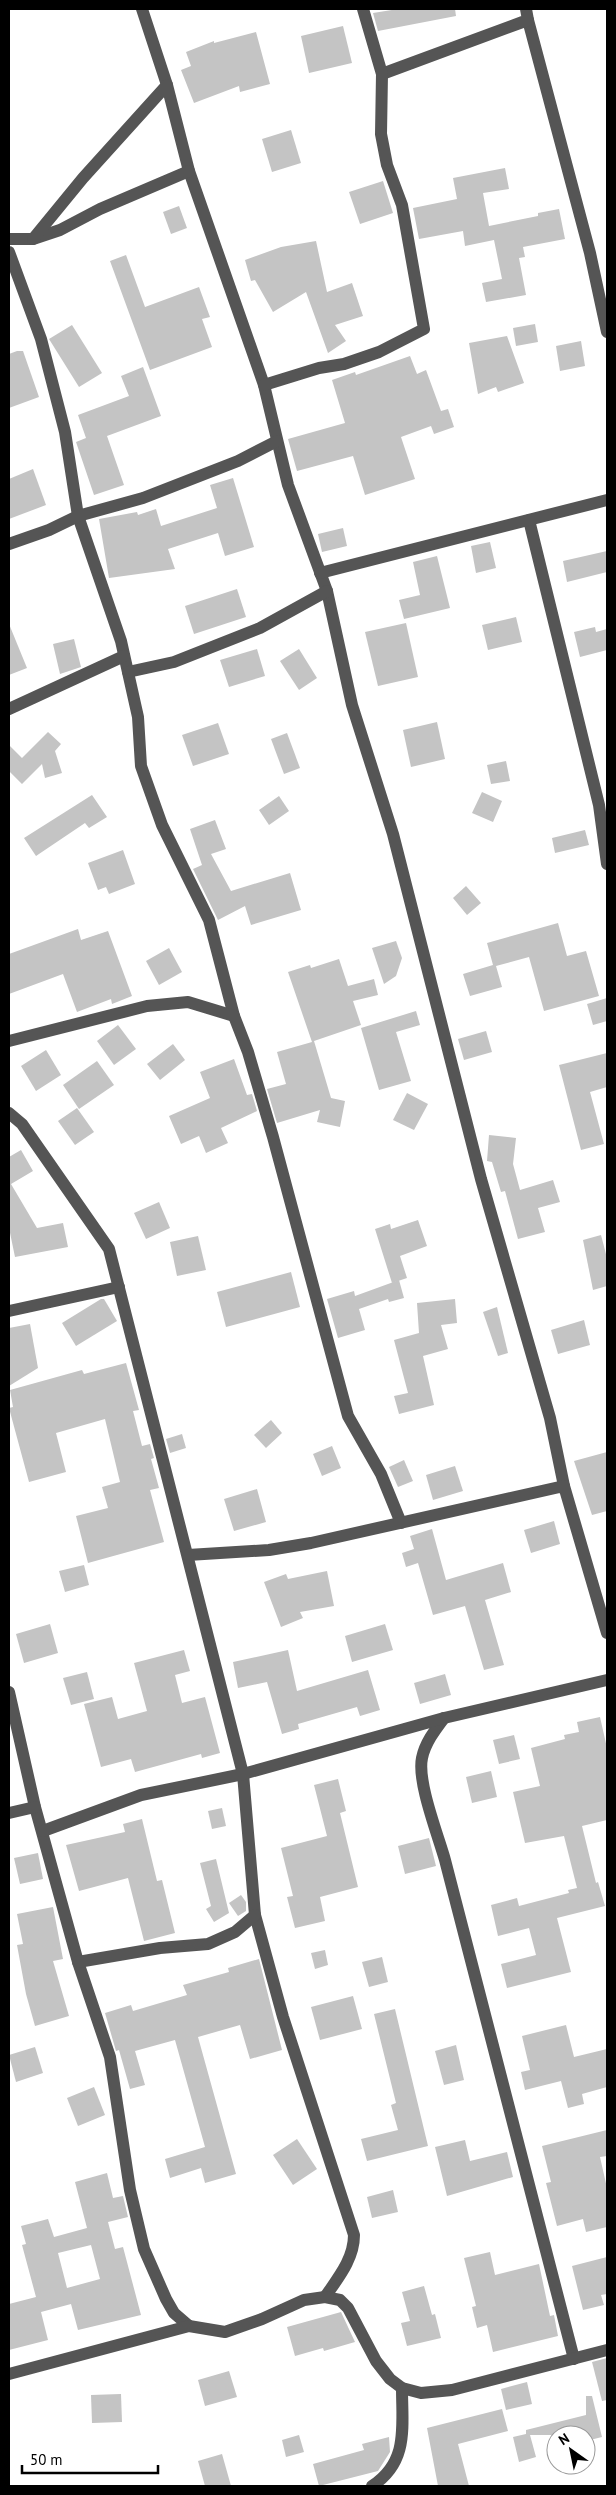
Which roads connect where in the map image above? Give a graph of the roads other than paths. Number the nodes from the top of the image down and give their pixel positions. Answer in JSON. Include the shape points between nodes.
{"nodes":[{"id":1,"x":142,"y":9,"type":"edge"},
{"id":2,"x":363,"y":9,"type":"edge"},
{"id":3,"x":527,"y":14,"type":"edge"},
{"id":4,"x":382,"y":74,"type":"junction"},
{"id":5,"x":167,"y":85,"type":"junction"},
{"id":6,"x":189,"y":171,"type":"junction"},
{"id":7,"x":33,"y":238,"type":"junction"},
{"id":8,"x":9,"y":239,"type":"edge"},
{"id":9,"x":9,"y":252,"type":"edge"},
{"id":10,"x":607,"y":332,"type":"edge"},
{"id":11,"x":264,"y":385,"type":"junction"},
{"id":12,"x":278,"y":441,"type":"junction"},
{"id":13,"x":607,"y":500,"type":"edge"},
{"id":14,"x":78,"y":516,"type":"junction"},
{"id":15,"x":529,"y":520,"type":"junction"},
{"id":16,"x":9,"y":544,"type":"edge"},
{"id":17,"x":320,"y":573,"type":"junction"},
{"id":18,"x":326,"y":590,"type":"junction"},
{"id":19,"x":124,"y":656,"type":"junction"},
{"id":20,"x":128,"y":672,"type":"junction"},
{"id":21,"x":9,"y":709,"type":"edge"},
{"id":22,"x":607,"y":864,"type":"edge"},
{"id":23,"x":234,"y":1016,"type":"junction"},
{"id":24,"x":9,"y":1040,"type":"edge"},
{"id":25,"x":9,"y":1113,"type":"edge"},
{"id":26,"x":119,"y":1287,"type":"junction"},
{"id":27,"x":9,"y":1311,"type":"edge"},
{"id":28,"x":564,"y":1486,"type":"junction"},
{"id":29,"x":401,"y":1523,"type":"junction"},
{"id":30,"x":188,"y":1554,"type":"junction"},
{"id":31,"x":607,"y":1633,"type":"edge"},
{"id":32,"x":607,"y":1680,"type":"edge"},
{"id":33,"x":9,"y":1692,"type":"edge"},
{"id":34,"x":444,"y":1718,"type":"junction"},
{"id":35,"x":243,"y":1774,"type":"junction"},
{"id":36,"x":35,"y":1806,"type":"junction"},
{"id":37,"x":9,"y":1813,"type":"edge"},
{"id":38,"x":43,"y":1831,"type":"junction"},
{"id":39,"x":255,"y":1915,"type":"junction"},
{"id":40,"x":78,"y":1962,"type":"junction"},
{"id":41,"x":325,"y":2297,"type":"junction"},
{"id":42,"x":189,"y":2326,"type":"junction"},
{"id":43,"x":607,"y":2350,"type":"edge"},
{"id":44,"x":574,"y":2359,"type":"junction"},
{"id":45,"x":9,"y":2374,"type":"edge"},
{"id":46,"x":402,"y":2388,"type":"junction"},
{"id":47,"x":372,"y":2486,"type":"edge"}],
"edges":[{"from":1,"to":5,"type":"street"},
{"from":2,"to":4,"type":"street"},
{"from":3,"to":4,"type":"street"},
{"from":3,"to":10,"type":"street","via":[[590,253]]},
{"from":4,"to":11,"type":"street","via":[[381,134],[402,205],[424,329],[353,361]]},
{"from":5,"to":6,"type":"street"},
{"from":5,"to":7,"type":"street"},
{"from":6,"to":7,"type":"street","via":[[60,230]]},
{"from":6,"to":11,"type":"street"},
{"from":7,"to":8,"type":"street"},
{"from":9,"to":14,"type":"street","via":[[42,339],[65,432]]},
{"from":11,"to":12,"type":"street"},
{"from":12,"to":14,"type":"street","via":[[238,462],[143,498]]},
{"from":12,"to":17,"type":"street","via":[[288,485]]},
{"from":13,"to":15,"type":"street"},
{"from":14,"to":16,"type":"street"},
{"from":14,"to":19,"type":"street"},
{"from":15,"to":17,"type":"street"},
{"from":15,"to":22,"type":"street","via":[[599,805]]},
{"from":17,"to":18,"type":"street"},
{"from":18,"to":20,"type":"street","via":[[260,628],[174,662]]},
{"from":18,"to":28,"type":"street","via":[[352,705],[393,834],[481,1179],[550,1418]]},
{"from":19,"to":20,"type":"street"},
{"from":19,"to":21,"type":"street"},
{"from":20,"to":23,"type":"street","via":[[138,717],[141,766],[162,825],[209,920]]},
{"from":23,"to":24,"type":"street","via":[[188,1002],[147,1006]]},
{"from":23,"to":29,"type":"street","via":[[273,1137],[348,1416],[381,1474]]},
{"from":25,"to":26,"type":"street","via":[[22,1124],[109,1249]]},
{"from":26,"to":27,"type":"street"},
{"from":26,"to":30,"type":"street"},
{"from":28,"to":29,"type":"street"},
{"from":28,"to":31,"type":"street"},
{"from":29,"to":30,"type":"street","via":[[269,1550]]},
{"from":30,"to":35,"type":"street"},
{"from":32,"to":34,"type":"street"},
{"from":33,"to":36,"type":"street"},
{"from":34,"to":35,"type":"street"},
{"from":34,"to":44,"type":"street","via":[[429,1738],[422,1759],[423,1784],[448,1869]]},
{"from":35,"to":38,"type":"street","via":[[140,1795]]},
{"from":35,"to":39,"type":"street"},
{"from":36,"to":37,"type":"street"},
{"from":36,"to":38,"type":"street"},
{"from":38,"to":40,"type":"street"},
{"from":39,"to":40,"type":"street","via":[[235,1932],[208,1944],[152,1949]]},
{"from":39,"to":41,"type":"street","via":[[283,2017],[354,2235],[349,2260]]},
{"from":40,"to":42,"type":"street","via":[[110,2057],[130,2190],[144,2249],[166,2299]]},
{"from":41,"to":42,"type":"street","via":[[304,2300],[225,2332]]},
{"from":41,"to":46,"type":"street","via":[[340,2300],[348,2308],[376,2361]]},
{"from":42,"to":45,"type":"street"},
{"from":43,"to":44,"type":"street"},
{"from":44,"to":46,"type":"street","via":[[452,2390],[421,2394]]},
{"from":46,"to":47,"type":"street","via":[[402,2443],[390,2472]]}]}
